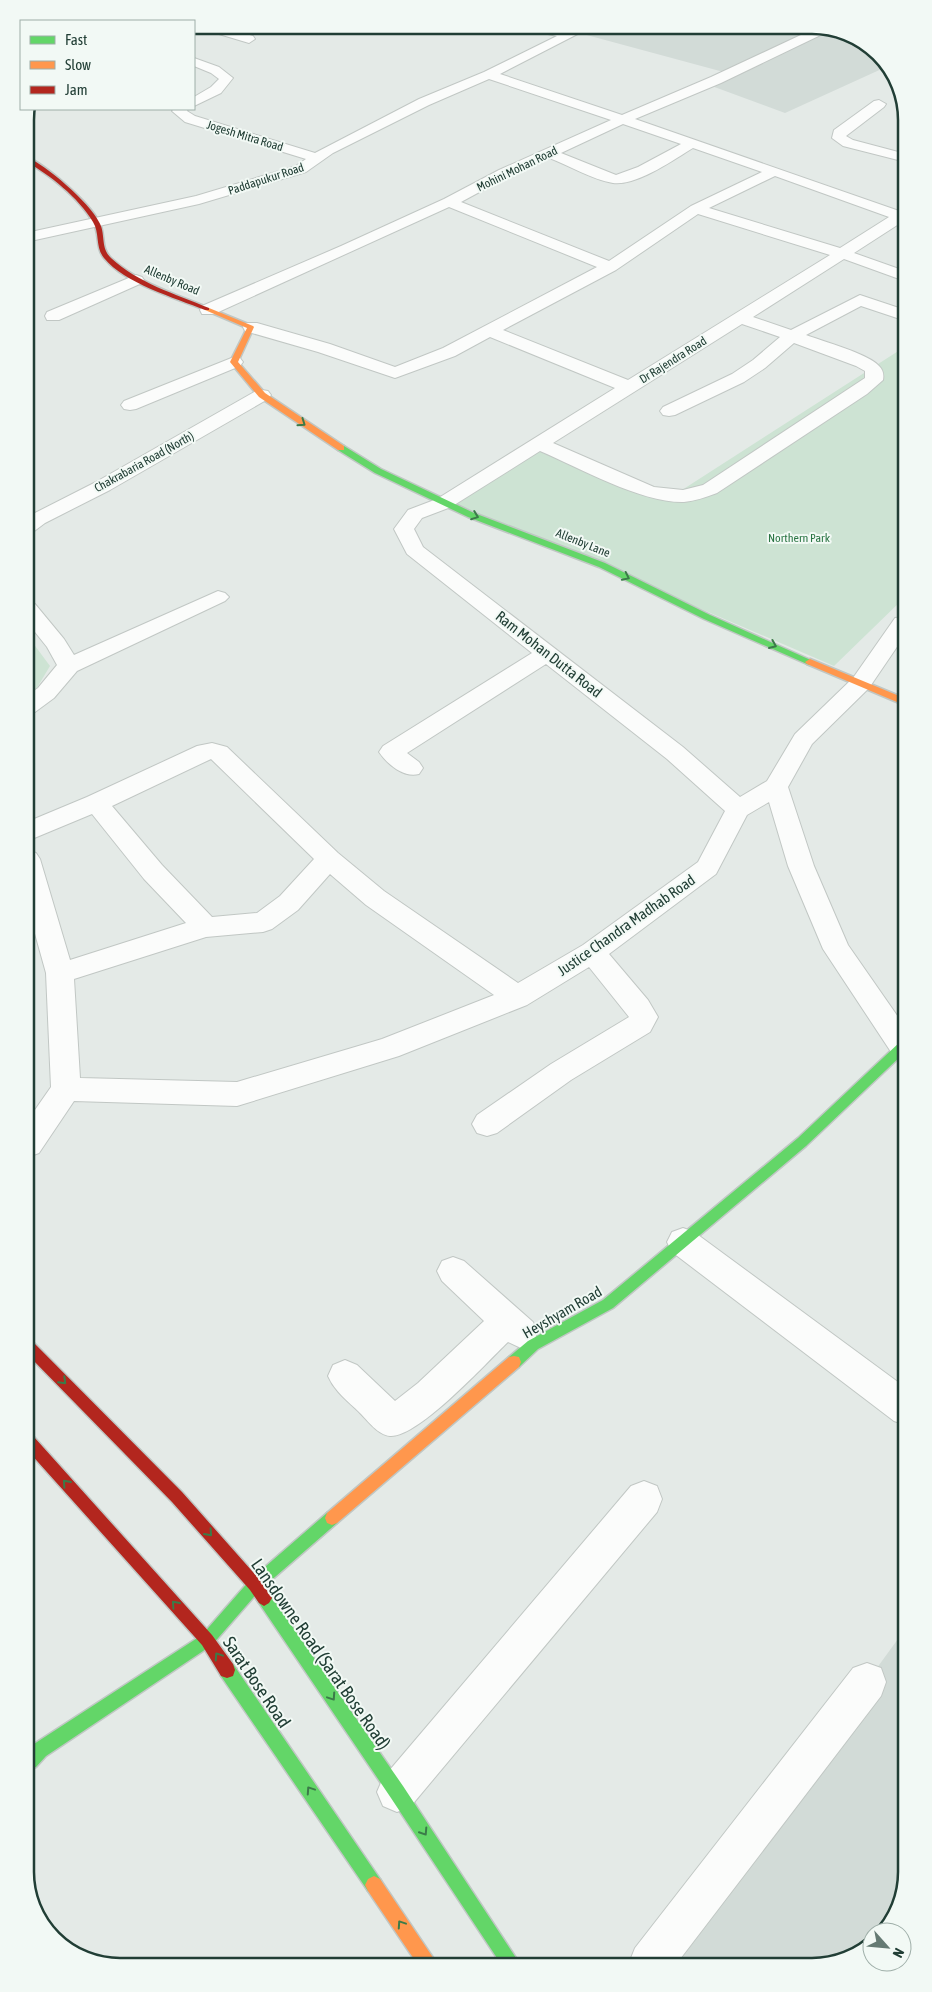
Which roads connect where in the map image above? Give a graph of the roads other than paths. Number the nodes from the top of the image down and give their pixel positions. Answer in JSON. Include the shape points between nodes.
{"nodes":[{"id":1,"x":233,"y":34,"type":"edge"},
{"id":2,"x":564,"y":34,"type":"edge"},
{"id":3,"x":813,"y":34,"type":"edge"},
{"id":4,"x":568,"y":35,"type":"joint"},
{"id":5,"x":249,"y":39,"type":"dead end"},
{"id":6,"x":195,"y":62,"type":"edge"},
{"id":7,"x":489,"y":75,"type":"junction"},
{"id":8,"x":195,"y":101,"type":"edge"},
{"id":9,"x":879,"y":104,"type":"dead end"},
{"id":10,"x":180,"y":110,"type":"edge"},
{"id":11,"x":622,"y":120,"type":"junction"},
{"id":12,"x":677,"y":138,"type":"junction"},
{"id":13,"x":580,"y":139,"type":"junction"},
{"id":14,"x":692,"y":143,"type":"junction"},
{"id":15,"x":548,"y":154,"type":"junction"},
{"id":16,"x":898,"y":156,"type":"edge"},
{"id":17,"x":316,"y":158,"type":"junction"},
{"id":18,"x":34,"y":163,"type":"edge"},
{"id":19,"x":774,"y":171,"type":"junction"},
{"id":20,"x":842,"y":195,"type":"junction"},
{"id":21,"x":890,"y":196,"type":"dead end"},
{"id":22,"x":449,"y":202,"type":"junction"},
{"id":23,"x":696,"y":210,"type":"junction"},
{"id":24,"x":898,"y":215,"type":"edge"},
{"id":25,"x":898,"y":218,"type":"edge"},
{"id":26,"x":97,"y":223,"type":"junction"},
{"id":27,"x":34,"y":235,"type":"edge"},
{"id":28,"x":841,"y":254,"type":"junction"},
{"id":29,"x":610,"y":267,"type":"junction"},
{"id":30,"x":898,"y":274,"type":"edge"},
{"id":31,"x":136,"y":280,"type":"junction"},
{"id":32,"x":208,"y":310,"type":"junction"},
{"id":33,"x":898,"y":314,"type":"edge"},
{"id":34,"x":53,"y":316,"type":"dead end"},
{"id":35,"x":741,"y":318,"type":"junction"},
{"id":36,"x":251,"y":327,"type":"junction"},
{"id":37,"x":490,"y":331,"type":"junction"},
{"id":38,"x":792,"y":336,"type":"junction"},
{"id":39,"x":234,"y":362,"type":"junction"},
{"id":40,"x":629,"y":387,"type":"junction"},
{"id":41,"x":262,"y":395,"type":"junction"},
{"id":42,"x":130,"y":406,"type":"dead end"},
{"id":43,"x":668,"y":410,"type":"dead end"},
{"id":44,"x":538,"y":444,"type":"junction"},
{"id":45,"x":444,"y":503,"type":"junction"},
{"id":46,"x":34,"y":518,"type":"edge"},
{"id":47,"x":218,"y":597,"type":"dead end"},
{"id":48,"x":34,"y":617,"type":"edge"},
{"id":49,"x":898,"y":630,"type":"edge"},
{"id":50,"x":548,"y":653,"type":"junction"},
{"id":51,"x":69,"y":666,"type":"junction"},
{"id":52,"x":861,"y":683,"type":"junction"},
{"id":53,"x":898,"y":699,"type":"edge"},
{"id":54,"x":34,"y":702,"type":"edge"},
{"id":55,"x":411,"y":768,"type":"dead end"},
{"id":56,"x":776,"y":787,"type":"junction"},
{"id":57,"x":96,"y":804,"type":"junction"},
{"id":58,"x":738,"y":809,"type":"junction"},
{"id":59,"x":34,"y":829,"type":"edge"},
{"id":60,"x":329,"y":859,"type":"junction"},
{"id":61,"x":34,"y":910,"type":"edge"},
{"id":62,"x":206,"y":927,"type":"junction"},
{"id":63,"x":38,"y":938,"type":"edge"},
{"id":64,"x":592,"y":952,"type":"junction"},
{"id":65,"x":60,"y":973,"type":"junction"},
{"id":66,"x":517,"y":997,"type":"junction"},
{"id":67,"x":898,"y":1038,"type":"edge"},
{"id":68,"x":898,"y":1053,"type":"edge"},
{"id":69,"x":66,"y":1089,"type":"junction"},
{"id":70,"x":487,"y":1124,"type":"dead end"},
{"id":71,"x":34,"y":1135,"type":"edge"},
{"id":72,"x":683,"y":1242,"type":"junction"},
{"id":73,"x":453,"y":1271,"type":"dead end"},
{"id":74,"x":507,"y":1321,"type":"junction"},
{"id":75,"x":533,"y":1345,"type":"junction"},
{"id":76,"x":34,"y":1352,"type":"edge"},
{"id":77,"x":345,"y":1376,"type":"dead end"},
{"id":78,"x":898,"y":1404,"type":"edge"},
{"id":79,"x":414,"y":1427,"type":"junction"},
{"id":80,"x":34,"y":1448,"type":"edge"},
{"id":81,"x":644,"y":1499,"type":"dead end"},
{"id":82,"x":255,"y":1585,"type":"junction"},
{"id":83,"x":207,"y":1640,"type":"junction"},
{"id":84,"x":867,"y":1682,"type":"dead end"},
{"id":85,"x":34,"y":1748,"type":"edge"},
{"id":86,"x":397,"y":1792,"type":"junction"},
{"id":87,"x":424,"y":1958,"type":"edge"},
{"id":88,"x":507,"y":1958,"type":"edge"},
{"id":89,"x":654,"y":1958,"type":"edge"}],
"edges":[{"from":1,"to":5,"type":"street"},
{"from":2,"to":4,"type":"street"},
{"from":3,"to":11,"type":"street","name":"Mohini Mohan Road"},
{"from":4,"to":7,"type":"street","name":"Paddapukur Road"},
{"from":6,"to":8,"type":"street","name":"Jogesh Mitra Road","via":[[227,78],[216,90]]},
{"from":7,"to":11,"type":"street"},
{"from":7,"to":17,"type":"street","name":"Paddapukur Road","via":[[424,102]]},
{"from":9,"to":16,"type":"street","via":[[839,133],[839,138]]},
{"from":10,"to":17,"type":"street","name":"Jogesh Mitra Road","via":[[190,119]]},
{"from":11,"to":12,"type":"street"},
{"from":11,"to":13,"type":"street","name":"Mohini Mohan Road"},
{"from":12,"to":13,"type":"street","via":[[623,135]]},
{"from":12,"to":14,"type":"street"},
{"from":13,"to":15,"type":"street","name":"Mohini Mohan Road"},
{"from":14,"to":15,"type":"street","via":[[659,162],[618,179]]},
{"from":14,"to":19,"type":"street"},
{"from":15,"to":22,"type":"street","name":"Mohini Mohan Road"},
{"from":17,"to":26,"type":"street","name":"Paddapukur Road","via":[[301,169],[257,183]]},
{"from":18,"to":26,"type":"street","name":"Allenby Road","via":[[76,198]]},
{"from":19,"to":20,"type":"street"},
{"from":19,"to":23,"type":"street"},
{"from":20,"to":21,"type":"street"},
{"from":20,"to":24,"type":"street"},
{"from":22,"to":29,"type":"street"},
{"from":22,"to":32,"type":"street","name":"Mohini Mohan Road"},
{"from":23,"to":28,"type":"street"},
{"from":23,"to":29,"type":"street"},
{"from":25,"to":28,"type":"street","name":"Dr Rajendra Road"},
{"from":26,"to":27,"type":"street","name":"Paddapukur Road"},
{"from":26,"to":31,"type":"street","name":"Allenby Road","via":[[98,237],[107,258]]},
{"from":28,"to":30,"type":"street"},
{"from":28,"to":35,"type":"street","name":"Dr Rajendra Road"},
{"from":29,"to":37,"type":"street"},
{"from":31,"to":32,"type":"street","name":"Allenby Road"},
{"from":31,"to":34,"type":"street"},
{"from":32,"to":36,"type":"street","name":"Allenby Road"},
{"from":33,"to":38,"type":"street","via":[[860,300]]},
{"from":35,"to":38,"type":"street"},
{"from":35,"to":40,"type":"street","name":"Dr Rajendra Road"},
{"from":36,"to":37,"type":"street","via":[[395,373],[449,352]]},
{"from":36,"to":39,"type":"street"},
{"from":37,"to":40,"type":"street"},
{"from":38,"to":43,"type":"street","via":[[738,378]]},
{"from":38,"to":44,"type":"street","via":[[862,362],[872,368],[874,380],[710,489],[683,496],[650,492]]},
{"from":39,"to":41,"type":"street"},
{"from":39,"to":42,"type":"street"},
{"from":40,"to":44,"type":"street","name":"Dr Rajendra Road"},
{"from":41,"to":45,"type":"street","name":"Allenby Lane","one_way":true,"via":[[320,436],[378,471]]},
{"from":41,"to":46,"type":"street","name":"Chakrabaria Road (North)","via":[[103,486]]},
{"from":44,"to":45,"type":"street","name":"Dr Rajendra Road"},
{"from":45,"to":50,"type":"street","name":"Ram Mohan Dutta Road","via":[[415,514],[404,529],[414,550]]},
{"from":45,"to":52,"type":"street","name":"Allenby Lane","one_way":true,"via":[[602,564],[707,617]]},
{"from":47,"to":51,"type":"street"},
{"from":48,"to":51,"type":"street"},
{"from":49,"to":52,"type":"street"},
{"from":50,"to":55,"type":"street","via":[[392,752]]},
{"from":50,"to":58,"type":"street","name":"Ram Mohan Dutta Road"},
{"from":51,"to":54,"type":"street"},
{"from":52,"to":53,"type":"street","name":"Allenby Lane"},
{"from":52,"to":56,"type":"street","via":[[803,739]]},
{"from":56,"to":58,"type":"street"},
{"from":56,"to":67,"type":"street","via":[[801,866],[836,949]]},
{"from":57,"to":59,"type":"street"},
{"from":57,"to":60,"type":"street","via":[[212,751],[219,753]]},
{"from":57,"to":62,"type":"street","via":[[153,872]]},
{"from":58,"to":64,"type":"street","name":"Justice Chandra Madhab Road","via":[[708,868]]},
{"from":60,"to":62,"type":"street","via":[[289,903],[263,922]]},
{"from":60,"to":66,"type":"street","via":[[375,898]]},
{"from":61,"to":63,"type":"street"},
{"from":62,"to":65,"type":"street"},
{"from":63,"to":65,"type":"street"},
{"from":64,"to":66,"type":"street","name":"Justice Chandra Madhab Road"},
{"from":64,"to":70,"type":"street","via":[[644,1017],[640,1024],[561,1072]]},
{"from":65,"to":69,"type":"street"},
{"from":66,"to":69,"type":"street","name":"Justice Chandra Madhab Road","via":[[389,1048],[237,1094]]},
{"from":68,"to":72,"type":"street","name":"Heyshyam Road","via":[[802,1142]]},
{"from":69,"to":71,"type":"street"},
{"from":72,"to":75,"type":"street","name":"Heyshyam Road","via":[[608,1304]]},
{"from":72,"to":78,"type":"street"},
{"from":73,"to":74,"type":"street"},
{"from":74,"to":75,"type":"street"},
{"from":74,"to":79,"type":"street","via":[[430,1394]]},
{"from":75,"to":79,"type":"street","name":"Heyshyam Road"},
{"from":76,"to":82,"type":"street","name":"Lansdowne Road (Sarat Bose Road)","one_way":true,"via":[[177,1497]]},
{"from":77,"to":79,"type":"street","via":[[390,1419]]},
{"from":79,"to":82,"type":"street","name":"Heyshyam Road"},
{"from":83,"to":80,"type":"street","name":"Sarat Bose Road","one_way":true},
{"from":81,"to":86,"type":"street"},
{"from":82,"to":83,"type":"street","name":"Heyshyam Road"},
{"from":82,"to":86,"type":"street","name":"Lansdowne Road (Sarat Bose Road)","one_way":true},
{"from":83,"to":85,"type":"street","name":"Heyshyam Road"},
{"from":87,"to":83,"type":"street","name":"Sarat Bose Road","one_way":true},
{"from":84,"to":89,"type":"street"},
{"from":86,"to":88,"type":"street","name":"Lansdowne Road (Sarat Bose Road)","one_way":true}]}
